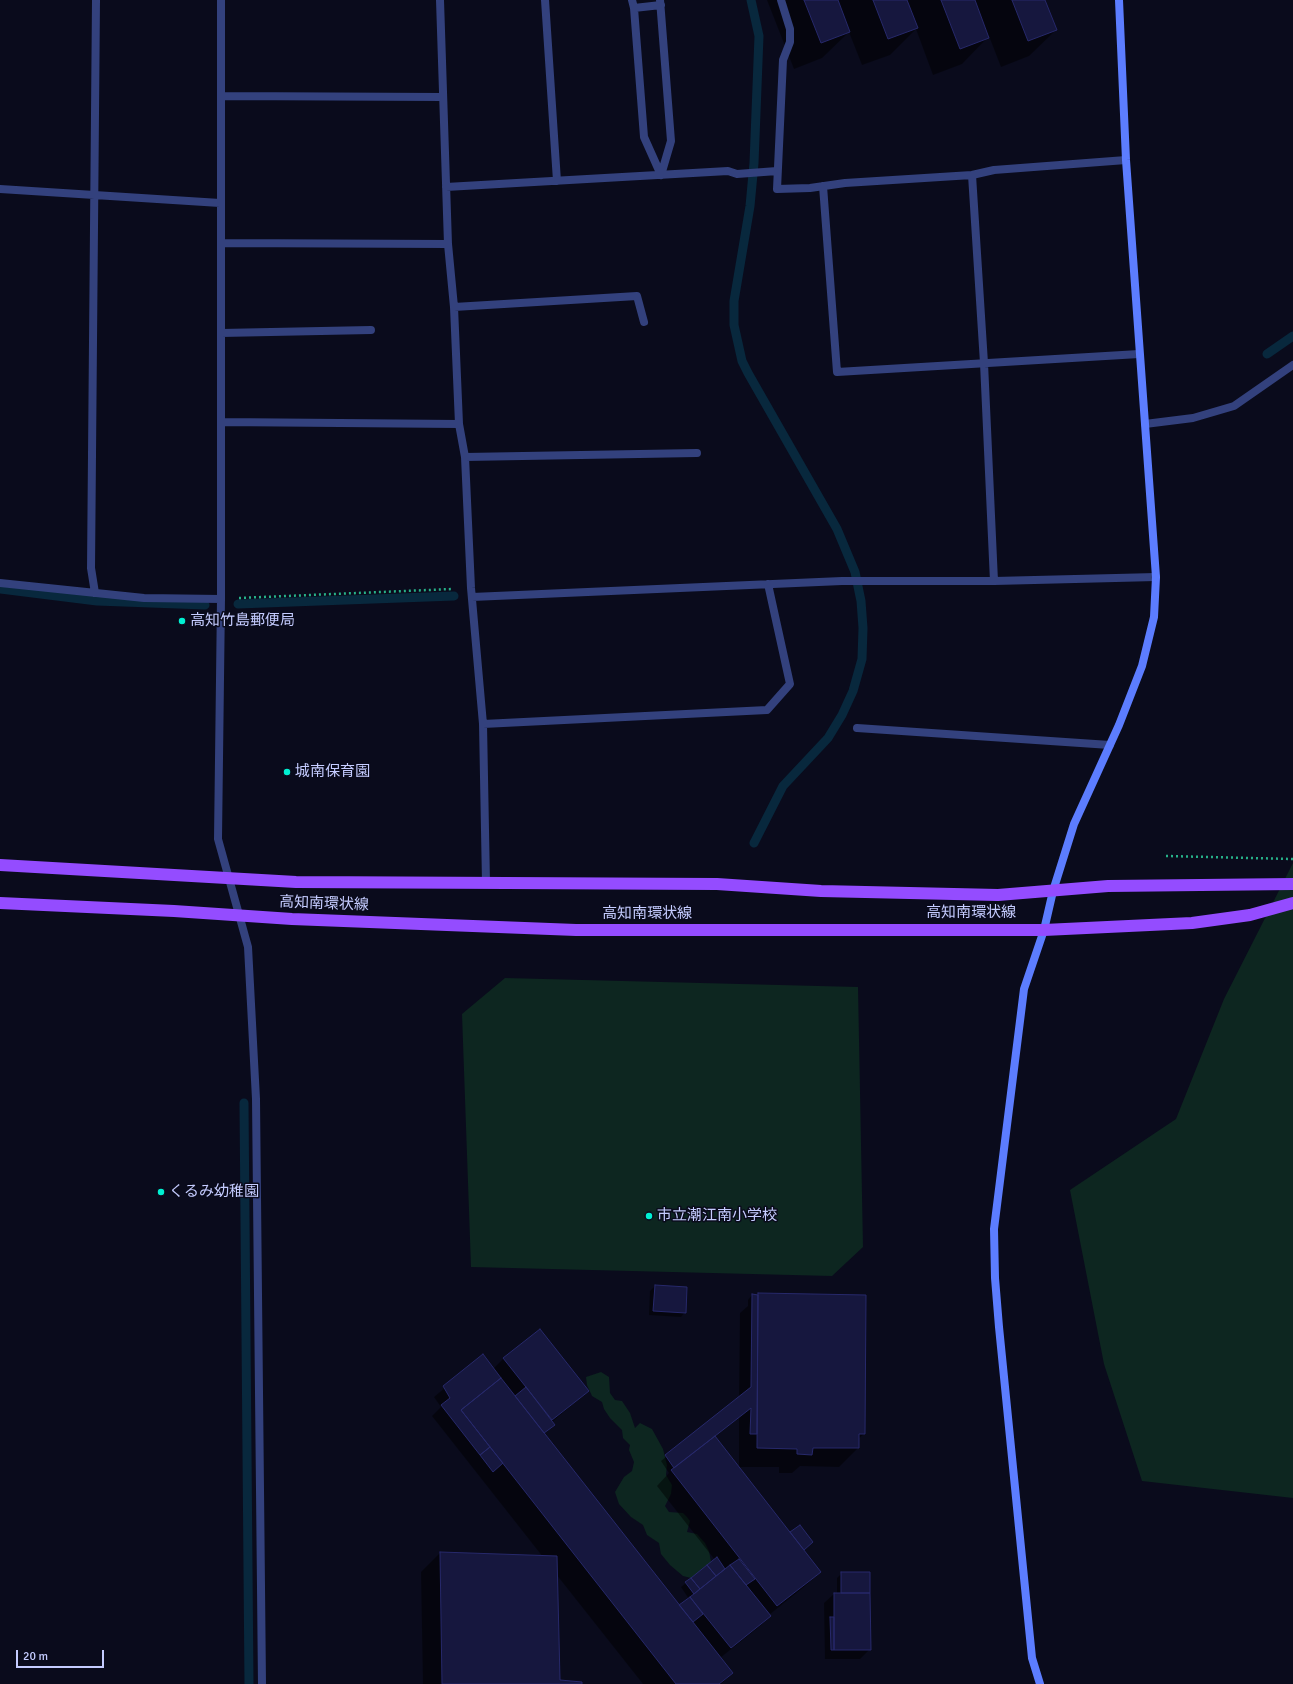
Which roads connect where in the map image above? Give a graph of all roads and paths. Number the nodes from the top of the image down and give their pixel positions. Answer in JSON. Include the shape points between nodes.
{"nodes":[{"id":1,"x":96,"y":0,"type":"edge"},
{"id":2,"x":221,"y":0,"type":"edge"},
{"id":3,"x":440,"y":0,"type":"edge"},
{"id":4,"x":545,"y":0,"type":"edge"},
{"id":5,"x":781,"y":0,"type":"edge"},
{"id":6,"x":1119,"y":0,"type":"edge"},
{"id":7,"x":661,"y":3,"type":"edge"},
{"id":8,"x":633,"y":4,"type":"edge"},
{"id":9,"x":221,"y":96,"type":"junction"},
{"id":10,"x":443,"y":97,"type":"junction"},
{"id":11,"x":1126,"y":160,"type":"junction"},
{"id":12,"x":777,"y":171,"type":"junction"},
{"id":13,"x":661,"y":175,"type":"junction"},
{"id":14,"x":972,"y":175,"type":"junction"},
{"id":15,"x":557,"y":181,"type":"junction"},
{"id":16,"x":823,"y":186,"type":"junction"},
{"id":17,"x":446,"y":187,"type":"junction"},
{"id":18,"x":0,"y":189,"type":"edge"},
{"id":19,"x":96,"y":195,"type":"junction"},
{"id":20,"x":220,"y":203,"type":"junction"},
{"id":21,"x":221,"y":243,"type":"junction"},
{"id":22,"x":448,"y":244,"type":"junction"},
{"id":23,"x":454,"y":307,"type":"junction"},
{"id":24,"x":644,"y":322,"type":"dead end"},
{"id":25,"x":371,"y":330,"type":"dead end"},
{"id":26,"x":221,"y":333,"type":"junction"},
{"id":27,"x":1139,"y":354,"type":"junction"},
{"id":28,"x":984,"y":363,"type":"junction"},
{"id":29,"x":1293,"y":365,"type":"edge"},
{"id":30,"x":222,"y":422,"type":"junction"},
{"id":31,"x":459,"y":424,"type":"junction"},
{"id":32,"x":1145,"y":424,"type":"junction"},
{"id":33,"x":697,"y":453,"type":"dead end"},
{"id":34,"x":465,"y":457,"type":"junction"},
{"id":35,"x":1156,"y":577,"type":"junction"},
{"id":36,"x":994,"y":581,"type":"junction"},
{"id":37,"x":0,"y":583,"type":"edge"},
{"id":38,"x":768,"y":584,"type":"junction"},
{"id":39,"x":470,"y":588,"type":"junction"},
{"id":40,"x":95,"y":593,"type":"junction"},
{"id":41,"x":472,"y":597,"type":"junction"},
{"id":42,"x":221,"y":599,"type":"junction"},
{"id":43,"x":483,"y":724,"type":"junction"},
{"id":44,"x":857,"y":728,"type":"dead end"},
{"id":45,"x":1110,"y":745,"type":"junction"},
{"id":46,"x":1166,"y":856,"type":"dead end"},
{"id":47,"x":1293,"y":859,"type":"edge"},
{"id":48,"x":0,"y":866,"type":"edge"},
{"id":49,"x":229,"y":879,"type":"junction"},
{"id":50,"x":486,"y":884,"type":"junction"},
{"id":51,"x":1293,"y":884,"type":"edge"},
{"id":52,"x":1053,"y":891,"type":"junction"},
{"id":53,"x":0,"y":903,"type":"edge"},
{"id":54,"x":1293,"y":903,"type":"edge"},
{"id":55,"x":239,"y":916,"type":"junction"},
{"id":56,"x":1044,"y":930,"type":"junction"},
{"id":57,"x":262,"y":1684,"type":"edge"},
{"id":58,"x":1040,"y":1684,"type":"edge"}],
"edges":[{"from":1,"to":19,"type":"street"},
{"from":2,"to":9,"type":"street"},
{"from":3,"to":10,"type":"street"},
{"from":4,"to":15,"type":"street"},
{"from":5,"to":12,"type":"street","via":[[790,29],[790,42],[783,60]]},
{"from":6,"to":11,"type":"street"},
{"from":7,"to":8,"type":"street"},
{"from":7,"to":13,"type":"street","via":[[671,141]]},
{"from":8,"to":13,"type":"street","via":[[644,137]]},
{"from":9,"to":10,"type":"street"},
{"from":9,"to":20,"type":"street"},
{"from":10,"to":17,"type":"street"},
{"from":11,"to":14,"type":"street","via":[[994,170]]},
{"from":11,"to":27,"type":"street"},
{"from":12,"to":13,"type":"street"},
{"from":12,"to":16,"type":"street","via":[[777,189]]},
{"from":13,"to":15,"type":"street"},
{"from":14,"to":16,"type":"street"},
{"from":14,"to":28,"type":"street"},
{"from":15,"to":17,"type":"street"},
{"from":16,"to":28,"type":"street","via":[[837,372]]},
{"from":17,"to":22,"type":"street"},
{"from":18,"to":19,"type":"street"},
{"from":19,"to":20,"type":"street"},
{"from":19,"to":40,"type":"street","via":[[92,568]]},
{"from":20,"to":21,"type":"street"},
{"from":21,"to":22,"type":"street"},
{"from":21,"to":26,"type":"street"},
{"from":22,"to":23,"type":"street"},
{"from":23,"to":24,"type":"street","via":[[637,296]]},
{"from":23,"to":31,"type":"street"},
{"from":25,"to":26,"type":"street"},
{"from":26,"to":30,"type":"street"},
{"from":27,"to":28,"type":"street"},
{"from":27,"to":32,"type":"street"},
{"from":28,"to":36,"type":"street"},
{"from":29,"to":32,"type":"street","via":[[1234,406],[1194,418]]},
{"from":30,"to":31,"type":"street"},
{"from":30,"to":42,"type":"street"},
{"from":31,"to":34,"type":"street"},
{"from":32,"to":35,"type":"street"},
{"from":33,"to":34,"type":"street"},
{"from":34,"to":39,"type":"street"},
{"from":35,"to":36,"type":"street"},
{"from":35,"to":45,"type":"street","via":[[1154,617],[1142,666]]},
{"from":36,"to":38,"type":"street","via":[[842,581]]},
{"from":37,"to":40,"type":"street"},
{"from":38,"to":41,"type":"street"},
{"from":38,"to":43,"type":"street","via":[[790,684],[767,710]]},
{"from":39,"to":41,"type":"street"},
{"from":39,"to":42,"type":"path"},
{"from":40,"to":42,"type":"street","via":[[144,598]]},
{"from":41,"to":43,"type":"street"},
{"from":42,"to":49,"type":"street","via":[[218,839]]},
{"from":43,"to":50,"type":"street"},
{"from":44,"to":45,"type":"street"},
{"from":45,"to":52,"type":"street","via":[[1074,824]]},
{"from":46,"to":47,"type":"path"},
{"from":48,"to":49,"type":"main road","name":"高知南環状線"},
{"from":49,"to":50,"type":"main road","name":"高知南環状線"},
{"from":49,"to":55,"type":"street"},
{"from":50,"to":52,"type":"main road","name":"高知南環状線","via":[[717,884],[821,891],[998,895]]},
{"from":51,"to":52,"type":"main road","name":"高知南環状線","via":[[1108,886]]},
{"from":52,"to":56,"type":"street"},
{"from":53,"to":55,"type":"main road","name":"高知南環状線","via":[[174,910]]},
{"from":54,"to":56,"type":"main road","name":"高知南環状線","via":[[1250,914],[1192,923]]},
{"from":55,"to":56,"type":"main road","name":"高知南環状線","via":[[576,930]]},
{"from":55,"to":57,"type":"street","via":[[248,947],[256,1099]]},
{"from":56,"to":58,"type":"street","via":[[1024,989],[994,1229],[999,1327],[1031,1650]]}]}
